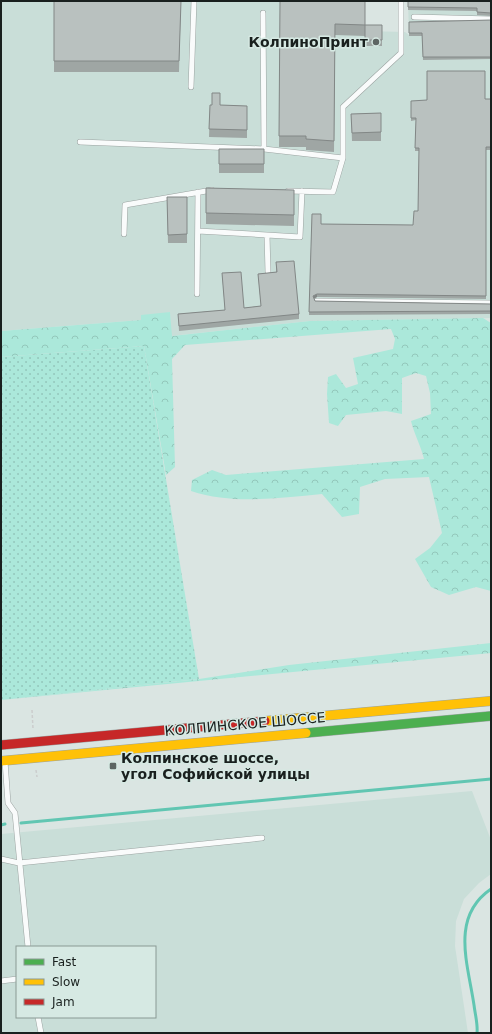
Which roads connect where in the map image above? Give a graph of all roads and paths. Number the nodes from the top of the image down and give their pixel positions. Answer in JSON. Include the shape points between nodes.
{"nodes":[{"id":1,"x":194,"y":1,"type":"edge"},
{"id":2,"x":401,"y":1,"type":"edge"},
{"id":3,"x":263,"y":14,"type":"dead end"},
{"id":4,"x":414,"y":17,"type":"dead end"},
{"id":5,"x":491,"y":18,"type":"edge"},
{"id":6,"x":191,"y":87,"type":"dead end"},
{"id":7,"x":80,"y":142,"type":"dead end"},
{"id":8,"x":264,"y":149,"type":"junction"},
{"id":9,"x":343,"y":158,"type":"junction"},
{"id":10,"x":217,"y":190,"type":"edge"},
{"id":11,"x":279,"y":191,"type":"edge"},
{"id":12,"x":198,"y":192,"type":"junction"},
{"id":13,"x":302,"y":192,"type":"junction"},
{"id":14,"x":198,"y":231,"type":"junction"},
{"id":15,"x":124,"y":234,"type":"dead end"},
{"id":16,"x":267,"y":235,"type":"junction"},
{"id":17,"x":268,"y":272,"type":"edge"},
{"id":18,"x":197,"y":294,"type":"dead end"},
{"id":19,"x":317,"y":300,"type":"edge"},
{"id":20,"x":491,"y":303,"type":"edge"},
{"id":21,"x":491,"y":701,"type":"edge"},
{"id":22,"x":32,"y":710,"type":"dead end"},
{"id":23,"x":491,"y":716,"type":"edge"},
{"id":24,"x":34,"y":734,"type":"dead end"},
{"id":25,"x":1,"y":745,"type":"edge"},
{"id":26,"x":3,"y":761,"type":"edge"},
{"id":27,"x":262,"y":838,"type":"dead end"},
{"id":28,"x":1,"y":859,"type":"edge"},
{"id":29,"x":19,"y":863,"type":"junction"},
{"id":30,"x":28,"y":946,"type":"edge"},
{"id":31,"x":16,"y":979,"type":"edge"},
{"id":32,"x":1,"y":981,"type":"edge"},
{"id":33,"x":38,"y":1018,"type":"edge"},
{"id":34,"x":41,"y":1033,"type":"edge"}],
"edges":[{"from":1,"to":6,"type":"lane"},
{"from":2,"to":9,"type":"lane","via":[[401,54],[343,107]]},
{"from":3,"to":8,"type":"lane"},
{"from":4,"to":5,"type":"lane"},
{"from":7,"to":8,"type":"lane"},
{"from":8,"to":9,"type":"lane"},
{"from":9,"to":13,"type":"lane","via":[[333,192]]},
{"from":10,"to":12,"type":"lane"},
{"from":11,"to":13,"type":"lane"},
{"from":12,"to":14,"type":"lane"},
{"from":12,"to":15,"type":"lane","via":[[125,205]]},
{"from":13,"to":16,"type":"lane","via":[[300,237]]},
{"from":14,"to":16,"type":"lane"},
{"from":14,"to":18,"type":"lane"},
{"from":16,"to":17,"type":"lane"},
{"from":19,"to":20,"type":"lane"},
{"from":21,"to":25,"type":"main road","name":"КОЛПИНСКОЕ ШОССЕ"},
{"from":22,"to":24,"type":"path"},
{"from":23,"to":26,"type":"main road","name":"КОЛПИНСКОЕ ШОССЕ"},
{"from":26,"to":29,"type":"lane","via":[[8,803],[15,813]]},
{"from":27,"to":29,"type":"lane"},
{"from":28,"to":29,"type":"lane"},
{"from":29,"to":30,"type":"lane"},
{"from":31,"to":32,"type":"lane"},
{"from":33,"to":34,"type":"lane"}]}
